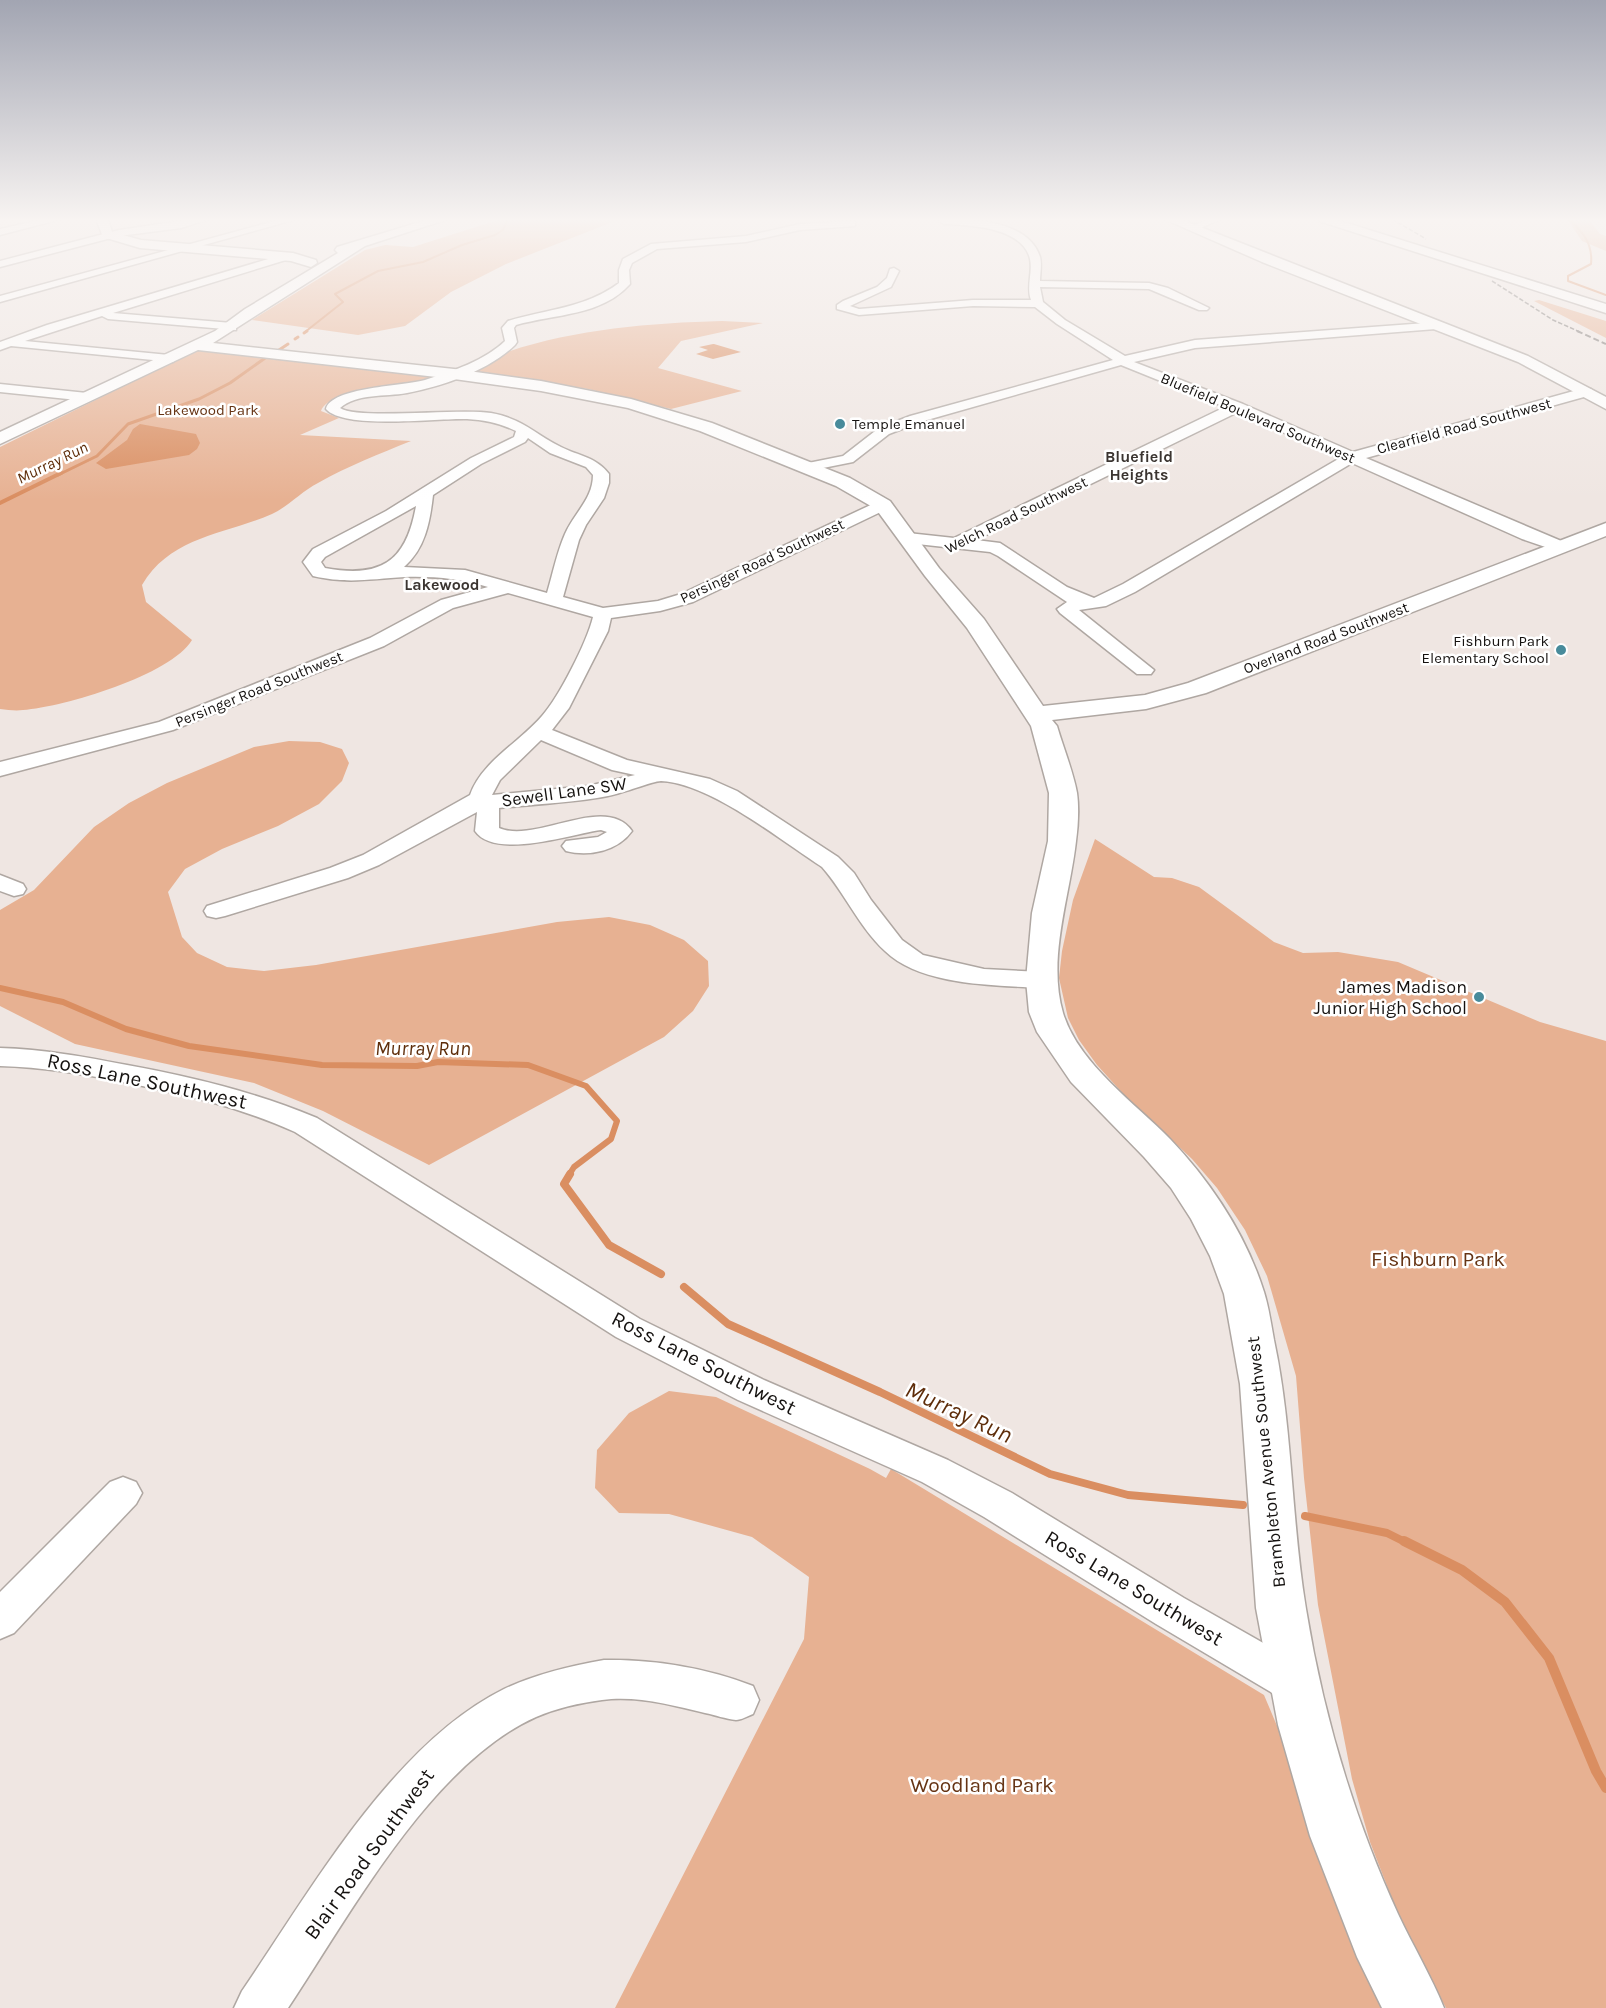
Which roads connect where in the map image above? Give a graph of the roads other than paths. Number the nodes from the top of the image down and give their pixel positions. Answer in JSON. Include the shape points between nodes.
{"nodes":[{"id":1,"x":100,"y":313,"type":"edge"},
{"id":2,"x":249,"y":313,"type":"edge"},
{"id":3,"x":563,"y":313,"type":"edge"},
{"id":4,"x":1051,"y":313,"type":"edge"},
{"id":5,"x":1405,"y":313,"type":"edge"},
{"id":6,"x":95,"y":314,"type":"junction"},
{"id":7,"x":1436,"y":325,"type":"junction"},
{"id":8,"x":232,"y":327,"type":"junction"},
{"id":9,"x":2,"y":344,"type":"edge"},
{"id":10,"x":198,"y":345,"type":"junction"},
{"id":11,"x":169,"y":359,"type":"junction"},
{"id":12,"x":1122,"y":361,"type":"junction"},
{"id":13,"x":454,"y":374,"type":"junction"},
{"id":14,"x":0,"y":388,"type":"edge"},
{"id":15,"x":1586,"y":392,"type":"junction"},
{"id":16,"x":87,"y":397,"type":"junction"},
{"id":17,"x":1606,"y":404,"type":"edge"},
{"id":18,"x":1238,"y":407,"type":"junction"},
{"id":19,"x":524,"y":429,"type":"junction"},
{"id":20,"x":0,"y":439,"type":"edge"},
{"id":21,"x":1352,"y":457,"type":"junction"},
{"id":22,"x":808,"y":467,"type":"junction"},
{"id":23,"x":425,"y":493,"type":"junction"},
{"id":24,"x":883,"y":505,"type":"junction"},
{"id":25,"x":1606,"y":529,"type":"edge"},
{"id":26,"x":908,"y":538,"type":"junction"},
{"id":27,"x":959,"y":542,"type":"junction"},
{"id":28,"x":1560,"y":547,"type":"junction"},
{"id":29,"x":924,"y":560,"type":"junction"},
{"id":30,"x":380,"y":574,"type":"junction"},
{"id":31,"x":510,"y":587,"type":"junction"},
{"id":32,"x":553,"y":600,"type":"junction"},
{"id":33,"x":1081,"y":603,"type":"junction"},
{"id":34,"x":603,"y":614,"type":"junction"},
{"id":35,"x":1144,"y":670,"type":"dead end"},
{"id":36,"x":1037,"y":714,"type":"junction"},
{"id":37,"x":539,"y":732,"type":"junction"},
{"id":38,"x":0,"y":769,"type":"edge"},
{"id":39,"x":656,"y":775,"type":"junction"},
{"id":40,"x":479,"y":802,"type":"junction"},
{"id":41,"x":574,"y":846,"type":"dead end"},
{"id":42,"x":216,"y":911,"type":"dead end"},
{"id":43,"x":1042,"y":980,"type":"junction"},
{"id":44,"x":0,"y":1057,"type":"edge"},
{"id":45,"x":123,"y":1493,"type":"dead end"},
{"id":46,"x":0,"y":1620,"type":"edge"},
{"id":47,"x":1294,"y":1683,"type":"junction"},
{"id":48,"x":738,"y":1700,"type":"dead end"},
{"id":49,"x":259,"y":2008,"type":"edge"},
{"id":50,"x":1414,"y":2008,"type":"edge"}],
"edges":[{"from":1,"to":6,"type":"street"},
{"from":2,"to":8,"type":"main road"},
{"from":3,"to":13,"type":"street","via":[[512,323],[508,328],[512,337],[508,346]]},
{"from":4,"to":12,"type":"street","name":"Bluefield Boulevard Southwest"},
{"from":5,"to":7,"type":"main road"},
{"from":6,"to":8,"type":"street"},
{"from":6,"to":9,"type":"street"},
{"from":7,"to":12,"type":"street","via":[[1210,342]]},
{"from":7,"to":15,"type":"main road","via":[[1534,364]]},
{"from":8,"to":10,"type":"main road"},
{"from":9,"to":11,"type":"street"},
{"from":10,"to":11,"type":"main road"},
{"from":10,"to":13,"type":"main road","name":"Brambleton Avenue Southwest"},
{"from":11,"to":16,"type":"main road"},
{"from":12,"to":18,"type":"street","name":"Bluefield Boulevard Southwest"},
{"from":12,"to":22,"type":"street","via":[[915,419],[884,431],[848,459]]},
{"from":13,"to":19,"type":"street","via":[[419,386],[345,399],[333,406],[345,415],[377,418],[488,417]]},
{"from":13,"to":22,"type":"main road","name":"Brambleton Avenue Southwest","via":[[631,404],[706,427]]},
{"from":14,"to":16,"type":"street"},
{"from":15,"to":17,"type":"main road"},
{"from":15,"to":21,"type":"street","name":"Clearfield Road Southwest"},
{"from":16,"to":20,"type":"main road"},
{"from":18,"to":21,"type":"street","name":"Bluefield Boulevard Southwest"},
{"from":18,"to":27,"type":"street","name":"Welch Road Southwest"},
{"from":19,"to":23,"type":"street","via":[[513,444],[476,461]]},
{"from":19,"to":32,"type":"street","via":[[555,450],[591,464],[601,474],[600,491],[574,531]]},
{"from":21,"to":28,"type":"street","name":"Bluefield Boulevard Southwest"},
{"from":21,"to":33,"type":"street","name":"Clearfield Road Southwest","via":[[1157,571],[1094,604]]},
{"from":22,"to":24,"type":"main road","name":"Brambleton Avenue Southwest","via":[[857,488]]},
{"from":23,"to":30,"type":"street","via":[[420,529],[410,551],[399,565]]},
{"from":23,"to":30,"type":"street","via":[[320,553],[312,562],[319,572],[333,576]]},
{"from":24,"to":26,"type":"main road","name":"Brambleton Avenue Southwest"},
{"from":24,"to":34,"type":"street","name":"Persinger Road Southwest","via":[[687,598]]},
{"from":25,"to":28,"type":"main road","name":"Overland Road Southwest"},
{"from":26,"to":27,"type":"street"},
{"from":26,"to":29,"type":"main road","name":"Brambleton Avenue Southwest"},
{"from":27,"to":29,"type":"street","name":"Welch Road Southwest"},
{"from":27,"to":33,"type":"street","via":[[987,545],[1007,553]]},
{"from":28,"to":36,"type":"main road","name":"Overland Road Southwest","via":[[1197,688],[1146,702]]},
{"from":29,"to":36,"type":"main road","name":"Brambleton Avenue Southwest","via":[[976,624]]},
{"from":30,"to":31,"type":"street","via":[[449,573]]},
{"from":31,"to":32,"type":"street"},
{"from":31,"to":38,"type":"street","name":"Persinger Road Southwest","via":[[447,604],[377,642],[174,723]]},
{"from":32,"to":34,"type":"street"},
{"from":33,"to":35,"type":"street","via":[[1066,609]]},
{"from":34,"to":37,"type":"street","via":[[599,631],[559,708]]},
{"from":36,"to":43,"type":"main road","name":"Brambleton Avenue Southwest","via":[[1056,764],[1064,819],[1047,914]]},
{"from":37,"to":39,"type":"street","via":[[603,759]]},
{"from":37,"to":40,"type":"street","via":[[492,775]]},
{"from":39,"to":40,"type":"street","name":"Sewell Lane SW","via":[[601,791]]},
{"from":39,"to":43,"type":"street","via":[[702,784],[729,796],[819,853],[845,878],[893,945],[914,961],[984,977]]},
{"from":40,"to":41,"type":"street","via":[[489,809],[487,831],[497,837],[520,837],[602,823],[620,831],[604,843]]},
{"from":40,"to":42,"type":"street","via":[[371,860]]},
{"from":43,"to":47,"type":"main road","name":"Brambleton Avenue Southwest","via":[[1046,1012],[1064,1050],[1184,1179],[1230,1256],[1244,1294],[1262,1384],[1281,1608]]},
{"from":44,"to":47,"type":"street","name":"Ross Lane Southwest","via":[[54,1060],[197,1087],[270,1108],[306,1125],[628,1328],[750,1390],[935,1471]]},
{"from":45,"to":46,"type":"street"},
{"from":47,"to":50,"type":"main road","name":"Brambleton Avenue Southwest","via":[[1338,1836],[1378,1936]]},
{"from":48,"to":49,"type":"street","name":"Blair Road Southwest","via":[[638,1681],[605,1680],[566,1685],[498,1714],[456,1744],[412,1789]]}]}
